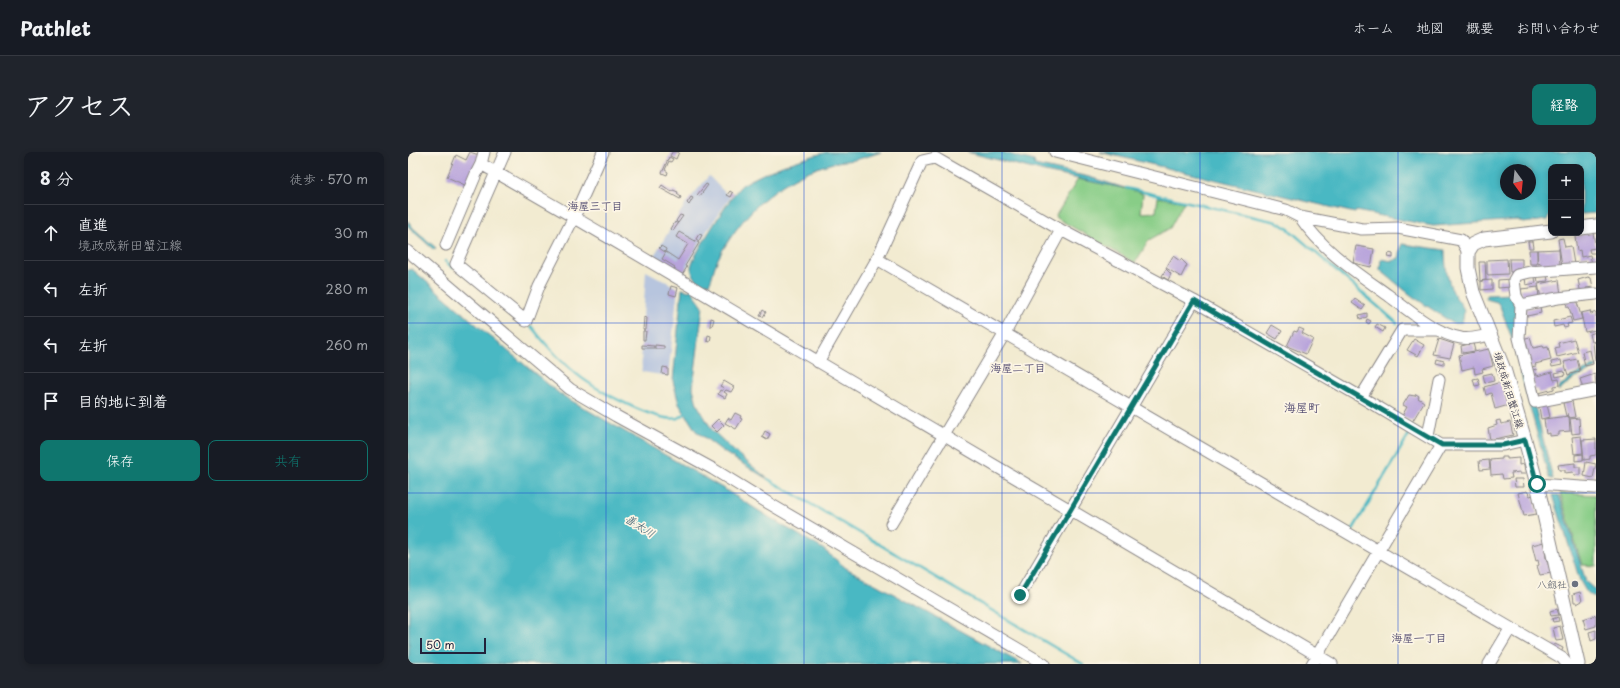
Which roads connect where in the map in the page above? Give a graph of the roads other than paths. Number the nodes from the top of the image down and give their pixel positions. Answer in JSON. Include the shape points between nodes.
{"nodes":[{"id":1,"x":484,"y":152,"type":"edge"},
{"id":2,"x":505,"y":152,"type":"edge"},
{"id":3,"x":603,"y":152,"type":"edge"},
{"id":4,"x":1055,"y":152,"type":"edge"},
{"id":5,"x":481,"y":164,"type":"junction"},
{"id":6,"x":496,"y":172,"type":"junction"},
{"id":7,"x":574,"y":217,"type":"junction"},
{"id":8,"x":1300,"y":217,"type":"junction"},
{"id":9,"x":1596,"y":226,"type":"edge"},
{"id":10,"x":1584,"y":228,"type":"edge"},
{"id":11,"x":1061,"y":230,"type":"junction"},
{"id":12,"x":1548,"y":231,"type":"edge"},
{"id":13,"x":446,"y":245,"type":"dead end"},
{"id":14,"x":408,"y":251,"type":"edge"},
{"id":15,"x":1468,"y":252,"type":"junction"},
{"id":16,"x":877,"y":260,"type":"junction"},
{"id":17,"x":1596,"y":267,"type":"edge"},
{"id":18,"x":1596,"y":294,"type":"edge"},
{"id":19,"x":1194,"y":301,"type":"junction"},
{"id":20,"x":1521,"y":305,"type":"junction"},
{"id":21,"x":1439,"y":330,"type":"junction"},
{"id":22,"x":1005,"y":333,"type":"junction"},
{"id":23,"x":1491,"y":335,"type":"junction"},
{"id":24,"x":818,"y":362,"type":"junction"},
{"id":25,"x":1439,"y":379,"type":"dead end"},
{"id":26,"x":1596,"y":390,"type":"edge"},
{"id":27,"x":1361,"y":397,"type":"junction"},
{"id":28,"x":1131,"y":406,"type":"junction"},
{"id":29,"x":944,"y":435,"type":"junction"},
{"id":30,"x":1428,"y":436,"type":"junction"},
{"id":31,"x":1525,"y":440,"type":"junction"},
{"id":32,"x":1442,"y":445,"type":"junction"},
{"id":33,"x":1537,"y":484,"type":"junction"},
{"id":34,"x":1596,"y":488,"type":"edge"},
{"id":35,"x":1070,"y":510,"type":"junction"},
{"id":36,"x":891,"y":524,"type":"dead end"},
{"id":37,"x":1378,"y":551,"type":"junction"},
{"id":38,"x":1020,"y":595,"type":"dead end"},
{"id":39,"x":1510,"y":629,"type":"junction"},
{"id":40,"x":1315,"y":660,"type":"edge"},
{"id":41,"x":1044,"y":664,"type":"edge"},
{"id":42,"x":1332,"y":664,"type":"edge"},
{"id":43,"x":1489,"y":664,"type":"edge"},
{"id":44,"x":1567,"y":664,"type":"edge"},
{"id":45,"x":1578,"y":664,"type":"edge"}],
"edges":[{"from":1,"to":5,"type":"street"},
{"from":2,"to":6,"type":"street"},
{"from":3,"to":7,"type":"street"},
{"from":4,"to":8,"type":"street","via":[[1286,210]]},
{"from":5,"to":6,"type":"street"},
{"from":5,"to":13,"type":"street"},
{"from":6,"to":7,"type":"street"},
{"from":6,"to":7,"type":"street","via":[[456,264],[526,321],[539,286]]},
{"from":7,"to":24,"type":"street"},
{"from":8,"to":15,"type":"street","via":[[1362,229],[1398,228],[1461,240]]},
{"from":8,"to":21,"type":"street","via":[[1309,230],[1343,262],[1417,317]]},
{"from":9,"to":10,"type":"main road"},
{"from":11,"to":16,"type":"street","via":[[935,158],[922,160]]},
{"from":11,"to":19,"type":"street"},
{"from":11,"to":22,"type":"street"},
{"from":12,"to":15,"type":"main road","via":[[1484,239],[1473,244]]},
{"from":14,"to":41,"type":"street","via":[[570,388]]},
{"from":15,"to":23,"type":"main road","name":"境政成新田蟹江線","via":[[1473,292]]},
{"from":16,"to":22,"type":"street"},
{"from":16,"to":24,"type":"street"},
{"from":17,"to":20,"type":"street","via":[[1517,275],[1514,280],[1516,296]]},
{"from":18,"to":20,"type":"street"},
{"from":19,"to":27,"type":"street"},
{"from":19,"to":28,"type":"street"},
{"from":20,"to":26,"type":"street","via":[[1519,338],[1535,402]]},
{"from":21,"to":23,"type":"street","via":[[1462,339]]},
{"from":21,"to":27,"type":"street","via":[[1402,330]]},
{"from":22,"to":28,"type":"street"},
{"from":22,"to":29,"type":"street"},
{"from":23,"to":31,"type":"main road","name":"境政成新田蟹江線"},
{"from":24,"to":29,"type":"street"},
{"from":25,"to":30,"type":"street"},
{"from":27,"to":30,"type":"street"},
{"from":28,"to":35,"type":"street"},
{"from":28,"to":37,"type":"street"},
{"from":29,"to":35,"type":"street"},
{"from":29,"to":36,"type":"street"},
{"from":30,"to":32,"type":"street"},
{"from":31,"to":32,"type":"street","via":[[1503,445]]},
{"from":31,"to":33,"type":"main road","name":"境政成新田蟹江線"},
{"from":32,"to":37,"type":"street"},
{"from":33,"to":34,"type":"street"},
{"from":33,"to":45,"type":"main road","name":"境政成新田蟹江線"},
{"from":35,"to":38,"type":"street"},
{"from":35,"to":40,"type":"street"},
{"from":37,"to":39,"type":"street"},
{"from":37,"to":40,"type":"street"},
{"from":39,"to":43,"type":"street"},
{"from":39,"to":44,"type":"street","via":[[1562,658]]},
{"from":40,"to":42,"type":"street"}]}
